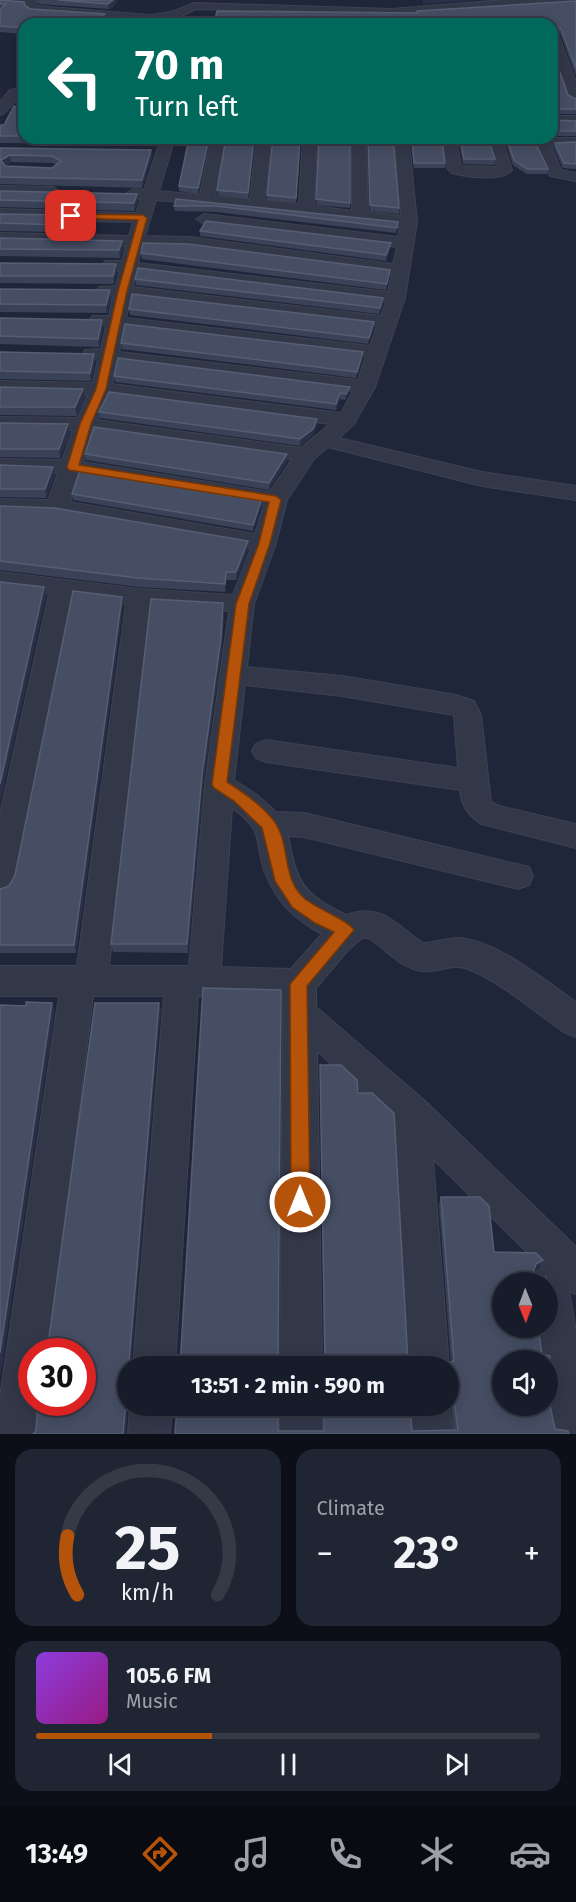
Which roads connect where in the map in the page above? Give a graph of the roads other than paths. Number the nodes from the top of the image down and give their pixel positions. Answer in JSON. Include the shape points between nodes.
{"nodes":[{"id":1,"x":574,"y":0,"type":"edge"},
{"id":2,"x":0,"y":1,"type":"edge"},
{"id":3,"x":325,"y":5,"type":"edge"},
{"id":4,"x":444,"y":5,"type":"edge"},
{"id":5,"x":196,"y":7,"type":"edge"},
{"id":6,"x":390,"y":18,"type":"edge"},
{"id":7,"x":480,"y":18,"type":"edge"},
{"id":8,"x":558,"y":58,"type":"edge"},
{"id":9,"x":571,"y":70,"type":"edge"},
{"id":10,"x":558,"y":85,"type":"edge"},
{"id":11,"x":574,"y":86,"type":"edge"},
{"id":12,"x":18,"y":92,"type":"edge"},
{"id":13,"x":560,"y":100,"type":"edge"},
{"id":14,"x":576,"y":100,"type":"edge"},
{"id":15,"x":9,"y":110,"type":"edge"},
{"id":16,"x":558,"y":115,"type":"edge"},
{"id":17,"x":576,"y":115,"type":"edge"},
{"id":18,"x":558,"y":120,"type":"edge"},
{"id":19,"x":576,"y":120,"type":"edge"},
{"id":20,"x":558,"y":142,"type":"edge"},
{"id":21,"x":576,"y":142,"type":"edge"},
{"id":22,"x":217,"y":144,"type":"edge"},
{"id":23,"x":263,"y":144,"type":"edge"},
{"id":24,"x":310,"y":144,"type":"edge"},
{"id":25,"x":359,"y":144,"type":"edge"},
{"id":26,"x":402,"y":144,"type":"edge"},
{"id":27,"x":450,"y":144,"type":"edge"},
{"id":28,"x":497,"y":144,"type":"edge"},
{"id":29,"x":543,"y":144,"type":"edge"},
{"id":30,"x":156,"y":156,"type":"edge"},
{"id":31,"x":8,"y":176,"type":"edge"},
{"id":32,"x":576,"y":177,"type":"edge"},
{"id":33,"x":0,"y":190,"type":"edge"},
{"id":34,"x":69,"y":193,"type":"edge"},
{"id":35,"x":115,"y":194,"type":"edge"},
{"id":36,"x":149,"y":195,"type":"junction"},
{"id":37,"x":209,"y":200,"type":"junction"},
{"id":38,"x":257,"y":204,"type":"junction"},
{"id":39,"x":306,"y":210,"type":"junction"},
{"id":40,"x":0,"y":214,"type":"edge"},
{"id":41,"x":360,"y":216,"type":"junction"},
{"id":42,"x":143,"y":218,"type":"junction"},
{"id":43,"x":204,"y":219,"type":"junction"},
{"id":44,"x":409,"y":222,"type":"junction"},
{"id":45,"x":0,"y":238,"type":"edge"},
{"id":46,"x":135,"y":241,"type":"junction"},
{"id":47,"x":189,"y":242,"type":"junction"},
{"id":48,"x":407,"y":243,"type":"junction"},
{"id":49,"x":94,"y":265,"type":"edge"},
{"id":50,"x":129,"y":266,"type":"junction"},
{"id":51,"x":401,"y":270,"type":"junction"},
{"id":52,"x":89,"y":291,"type":"edge"},
{"id":53,"x":122,"y":291,"type":"junction"},
{"id":54,"x":396,"y":298,"type":"junction"},
{"id":55,"x":82,"y":320,"type":"edge"},
{"id":56,"x":117,"y":321,"type":"junction"},
{"id":57,"x":387,"y":322,"type":"junction"},
{"id":58,"x":377,"y":352,"type":"junction"},
{"id":59,"x":76,"y":354,"type":"edge"},
{"id":60,"x":109,"y":354,"type":"junction"},
{"id":61,"x":0,"y":387,"type":"edge"},
{"id":62,"x":365,"y":387,"type":"junction"},
{"id":63,"x":101,"y":389,"type":"junction"},
{"id":64,"x":347,"y":420,"type":"junction"},
{"id":65,"x":0,"y":423,"type":"edge"},
{"id":66,"x":86,"y":424,"type":"junction"},
{"id":67,"x":323,"y":440,"type":"junction"},
{"id":68,"x":306,"y":455,"type":"junction"},
{"id":69,"x":0,"y":465,"type":"edge"},
{"id":70,"x":73,"y":467,"type":"junction"},
{"id":71,"x":576,"y":493,"type":"edge"},
{"id":72,"x":276,"y":500,"type":"junction"},
{"id":73,"x":0,"y":506,"type":"edge"},
{"id":74,"x":57,"y":507,"type":"junction"},
{"id":75,"x":264,"y":543,"type":"junction"},
{"id":76,"x":0,"y":580,"type":"edge"},
{"id":77,"x":63,"y":587,"type":"junction"},
{"id":78,"x":139,"y":597,"type":"junction"},
{"id":79,"x":242,"y":604,"type":"junction"},
{"id":80,"x":234,"y":675,"type":"junction"},
{"id":81,"x":266,"y":751,"type":"dead end"},
{"id":82,"x":474,"y":781,"type":"junction"},
{"id":83,"x":219,"y":784,"type":"junction"},
{"id":84,"x":268,"y":824,"type":"junction"},
{"id":85,"x":576,"y":836,"type":"edge"},
{"id":86,"x":518,"y":876,"type":"dead end"},
{"id":87,"x":0,"y":883,"type":"edge"},
{"id":88,"x":346,"y":930,"type":"junction"},
{"id":89,"x":0,"y":981,"type":"edge"},
{"id":90,"x":85,"y":981,"type":"junction"},
{"id":91,"x":193,"y":981,"type":"junction"},
{"id":92,"x":299,"y":999,"type":"junction"},
{"id":93,"x":576,"y":1021,"type":"edge"},
{"id":94,"x":412,"y":1113,"type":"junction"},
{"id":95,"x":540,"y":1239,"type":"junction"},
{"id":96,"x":545,"y":1272,"type":"edge"},
{"id":97,"x":576,"y":1274,"type":"edge"},
{"id":98,"x":556,"y":1338,"type":"edge"},
{"id":99,"x":155,"y":1356,"type":"edge"},
{"id":100,"x":301,"y":1356,"type":"edge"},
{"id":101,"x":427,"y":1356,"type":"edge"},
{"id":102,"x":150,"y":1416,"type":"edge"},
{"id":103,"x":301,"y":1416,"type":"edge"},
{"id":104,"x":431,"y":1416,"type":"edge"},
{"id":105,"x":16,"y":1434,"type":"edge"},
{"id":106,"x":149,"y":1434,"type":"edge"},
{"id":107,"x":301,"y":1434,"type":"edge"},
{"id":108,"x":432,"y":1434,"type":"edge"},
{"id":109,"x":573,"y":1434,"type":"edge"}],
"edges":[{"from":1,"to":4,"type":"street"},
{"from":2,"to":5,"type":"street","via":[[31,2],[32,9],[143,17],[175,15]]},
{"from":3,"to":5,"type":"street"},
{"from":3,"to":6,"type":"street"},
{"from":4,"to":6,"type":"street"},
{"from":5,"to":6,"type":"street","via":[[209,13]]},
{"from":6,"to":7,"type":"street"},
{"from":8,"to":9,"type":"street"},
{"from":9,"to":11,"type":"street"},
{"from":10,"to":11,"type":"street"},
{"from":11,"to":14,"type":"street"},
{"from":12,"to":15,"type":"street"},
{"from":13,"to":14,"type":"street"},
{"from":16,"to":17,"type":"street"},
{"from":18,"to":19,"type":"street"},
{"from":20,"to":21,"type":"street"},
{"from":22,"to":37,"type":"street"},
{"from":23,"to":38,"type":"street"},
{"from":24,"to":39,"type":"street"},
{"from":25,"to":41,"type":"street"},
{"from":26,"to":44,"type":"street"},
{"from":27,"to":28,"type":"street","via":[[457,170],[499,172],[505,170]]},
{"from":29,"to":32,"type":"street","via":[[555,173]]},
{"from":30,"to":36,"type":"street"},
{"from":31,"to":33,"type":"street"},
{"from":33,"to":34,"type":"street"},
{"from":35,"to":36,"type":"street"},
{"from":36,"to":37,"type":"street"},
{"from":36,"to":42,"type":"street"},
{"from":37,"to":38,"type":"street"},
{"from":37,"to":43,"type":"street"},
{"from":38,"to":39,"type":"street"},
{"from":39,"to":41,"type":"street"},
{"from":40,"to":42,"type":"street"},
{"from":41,"to":44,"type":"street"},
{"from":42,"to":46,"type":"street"},
{"from":43,"to":47,"type":"street"},
{"from":43,"to":48,"type":"street"},
{"from":44,"to":48,"type":"street"},
{"from":45,"to":46,"type":"street"},
{"from":46,"to":47,"type":"street"},
{"from":46,"to":50,"type":"street"},
{"from":47,"to":51,"type":"street"},
{"from":48,"to":51,"type":"street"},
{"from":49,"to":50,"type":"street"},
{"from":50,"to":53,"type":"street"},
{"from":50,"to":54,"type":"street"},
{"from":51,"to":54,"type":"street"},
{"from":52,"to":53,"type":"street"},
{"from":53,"to":56,"type":"street"},
{"from":53,"to":57,"type":"street"},
{"from":54,"to":57,"type":"street"},
{"from":55,"to":56,"type":"street"},
{"from":56,"to":58,"type":"street"},
{"from":56,"to":60,"type":"street"},
{"from":57,"to":58,"type":"street"},
{"from":58,"to":62,"type":"street"},
{"from":59,"to":60,"type":"street"},
{"from":60,"to":62,"type":"street"},
{"from":60,"to":63,"type":"street"},
{"from":61,"to":63,"type":"street"},
{"from":62,"to":64,"type":"street"},
{"from":63,"to":64,"type":"street"},
{"from":63,"to":66,"type":"street"},
{"from":64,"to":67,"type":"street"},
{"from":65,"to":66,"type":"street"},
{"from":66,"to":68,"type":"street"},
{"from":66,"to":70,"type":"street"},
{"from":67,"to":68,"type":"street"},
{"from":67,"to":71,"type":"street","via":[[482,479]]},
{"from":68,"to":72,"type":"street"},
{"from":69,"to":70,"type":"street"},
{"from":70,"to":72,"type":"street"},
{"from":70,"to":74,"type":"street"},
{"from":72,"to":75,"type":"street"},
{"from":73,"to":74,"type":"street"},
{"from":74,"to":75,"type":"street"},
{"from":75,"to":79,"type":"street"},
{"from":76,"to":77,"type":"street"},
{"from":77,"to":78,"type":"street"},
{"from":77,"to":87,"type":"street"},
{"from":78,"to":79,"type":"street"},
{"from":78,"to":90,"type":"street"},
{"from":79,"to":80,"type":"street"},
{"from":80,"to":82,"type":"street","via":[[342,686],[465,708]]},
{"from":80,"to":83,"type":"street"},
{"from":81,"to":82,"type":"street"},
{"from":82,"to":85,"type":"street","via":[[475,798],[481,810],[492,816]]},
{"from":83,"to":84,"type":"street","via":[[240,797]]},
{"from":83,"to":91,"type":"street"},
{"from":84,"to":86,"type":"street","via":[[304,825]]},
{"from":84,"to":88,"type":"street","via":[[283,881],[297,902]]},
{"from":88,"to":92,"type":"street"},
{"from":88,"to":93,"type":"street","via":[[358,924],[370,925],[382,929],[420,957],[463,953],[488,962]]},
{"from":89,"to":90,"type":"street"},
{"from":90,"to":91,"type":"street"},
{"from":90,"to":105,"type":"street"},
{"from":91,"to":92,"type":"street"},
{"from":91,"to":99,"type":"street"},
{"from":92,"to":94,"type":"street"},
{"from":92,"to":100,"type":"street"},
{"from":94,"to":95,"type":"street"},
{"from":94,"to":101,"type":"street"},
{"from":95,"to":96,"type":"street"},
{"from":95,"to":97,"type":"street"},
{"from":98,"to":109,"type":"street"},
{"from":102,"to":106,"type":"street"},
{"from":103,"to":107,"type":"street"},
{"from":104,"to":108,"type":"street"}]}
